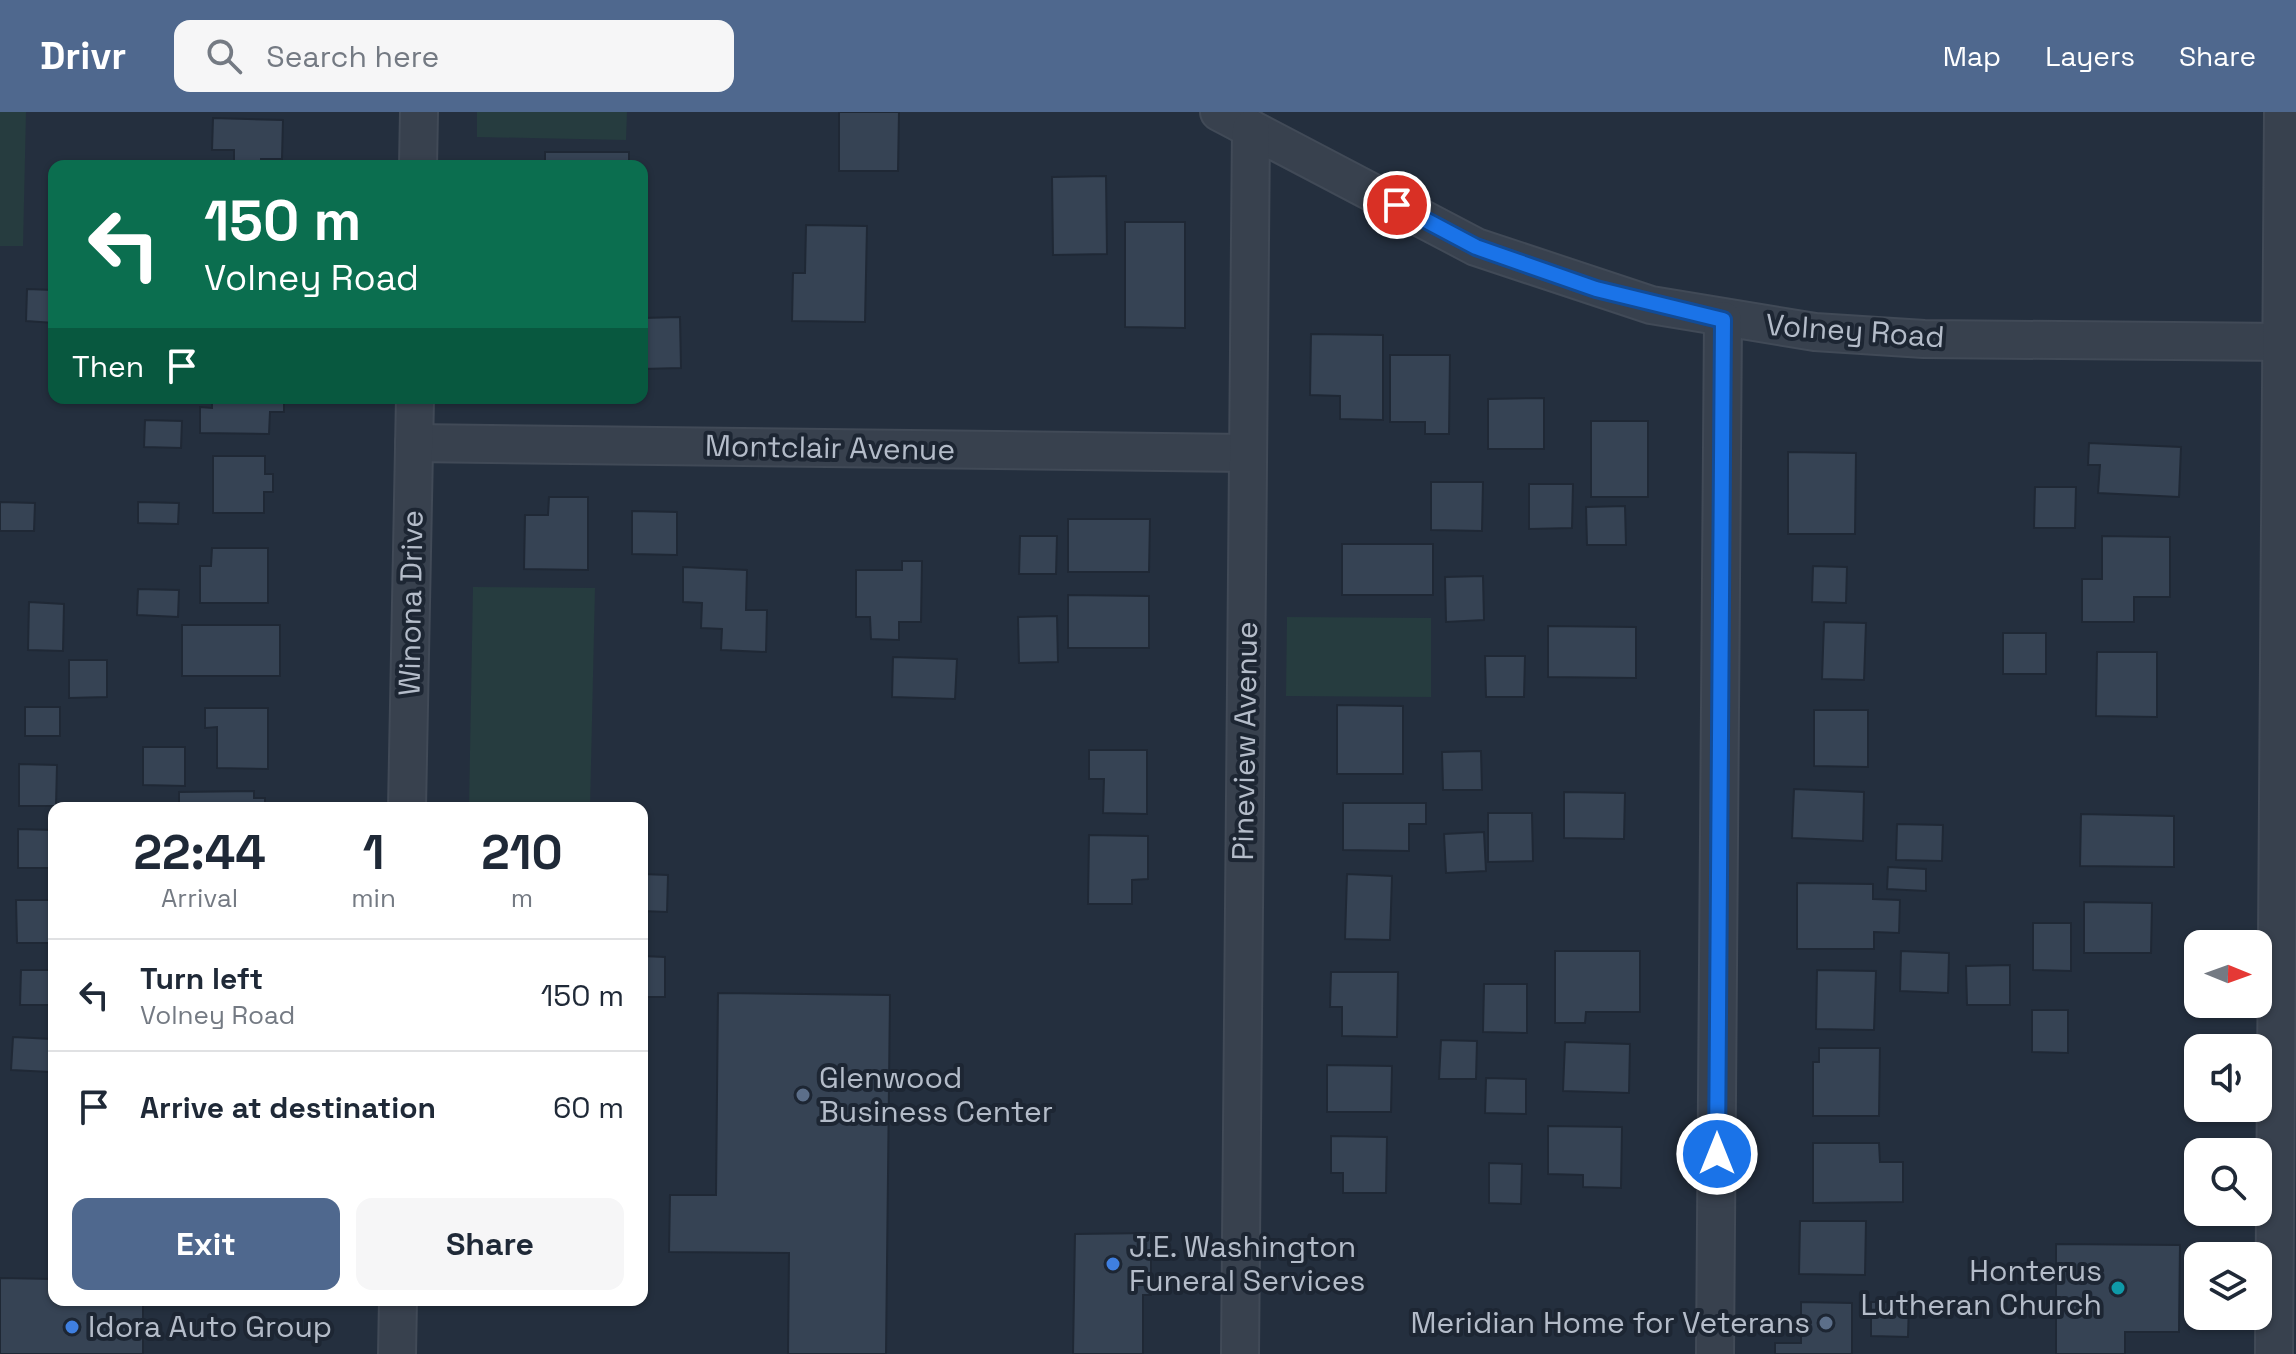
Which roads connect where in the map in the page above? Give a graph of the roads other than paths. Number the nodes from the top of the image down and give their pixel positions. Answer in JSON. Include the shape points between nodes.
{"nodes":[{"id":1,"x":419,"y":112,"type":"edge"},
{"id":2,"x":1219,"y":112,"type":"edge"},
{"id":3,"x":2283,"y":112,"type":"edge"},
{"id":4,"x":1251,"y":129,"type":"junction"},
{"id":5,"x":418,"y":160,"type":"edge"},
{"id":6,"x":1723,"y":320,"type":"junction"},
{"id":7,"x":2288,"y":342,"type":"edge"},
{"id":8,"x":415,"y":404,"type":"edge"},
{"id":9,"x":414,"y":443,"type":"junction"},
{"id":10,"x":1247,"y":453,"type":"junction"},
{"id":11,"x":407,"y":802,"type":"edge"},
{"id":12,"x":398,"y":1306,"type":"edge"},
{"id":13,"x":397,"y":1354,"type":"edge"},
{"id":14,"x":1240,"y":1354,"type":"edge"},
{"id":15,"x":1715,"y":1354,"type":"edge"},
{"id":16,"x":2274,"y":1354,"type":"edge"}],
"edges":[{"from":1,"to":5,"type":"street"},
{"from":2,"to":4,"type":"street","name":"Volney Road"},
{"from":3,"to":7,"type":"street"},
{"from":4,"to":6,"type":"street","name":"Volney Road","via":[[1476,247],[1596,289]]},
{"from":4,"to":10,"type":"street","name":"Pineview Avenue"},
{"from":6,"to":7,"type":"street","name":"Volney Road","via":[[1924,339]]},
{"from":6,"to":15,"type":"street"},
{"from":7,"to":16,"type":"street"},
{"from":8,"to":9,"type":"street","name":"Winona Drive"},
{"from":9,"to":10,"type":"street","name":"Montclair Avenue"},
{"from":9,"to":11,"type":"street","name":"Winona Drive"},
{"from":10,"to":14,"type":"street","name":"Pineview Avenue"},
{"from":12,"to":13,"type":"street"}]}
